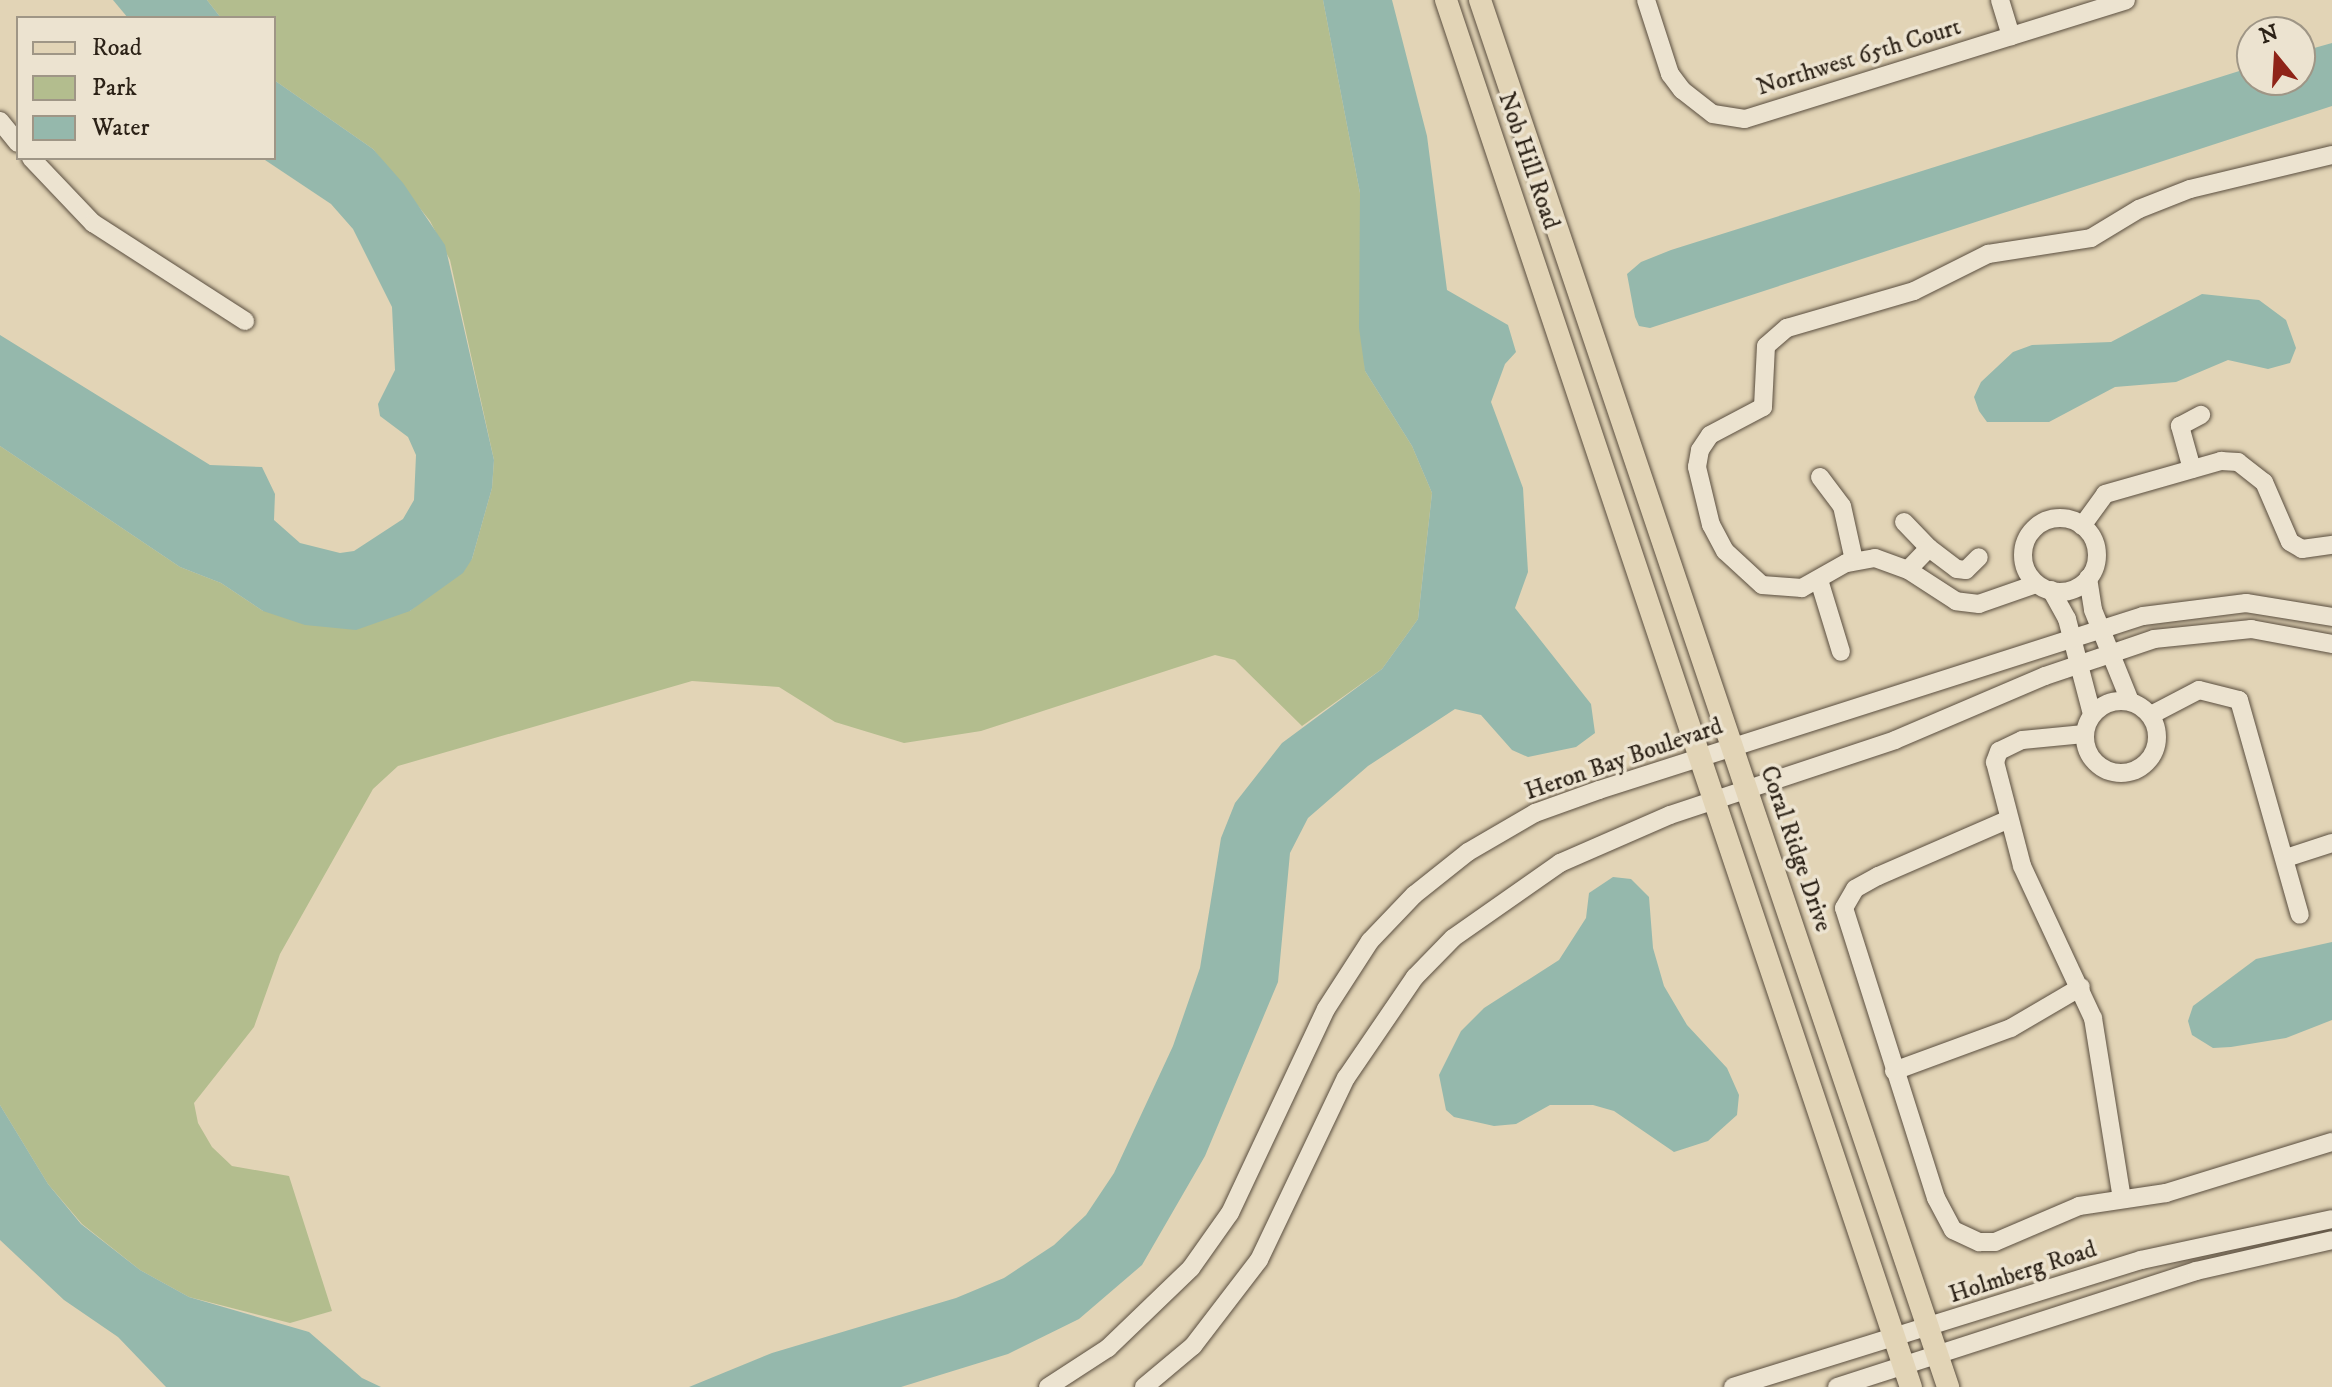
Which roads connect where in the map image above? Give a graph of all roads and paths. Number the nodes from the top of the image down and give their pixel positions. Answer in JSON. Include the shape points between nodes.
{"nodes":[{"id":1,"x":1446,"y":0,"type":"edge"},
{"id":2,"x":1480,"y":0,"type":"edge"},
{"id":3,"x":1646,"y":0,"type":"edge"},
{"id":4,"x":2000,"y":0,"type":"edge"},
{"id":5,"x":2126,"y":0,"type":"edge"},
{"id":6,"x":2011,"y":36,"type":"junction"},
{"id":7,"x":0,"y":121,"type":"edge"},
{"id":8,"x":16,"y":141,"type":"edge"},
{"id":9,"x":2332,"y":155,"type":"edge"},
{"id":10,"x":33,"y":160,"type":"edge"},
{"id":11,"x":245,"y":321,"type":"dead end"},
{"id":12,"x":1591,"y":327,"type":"joint"},
{"id":13,"x":2201,"y":415,"type":"dead end"},
{"id":14,"x":2192,"y":469,"type":"junction"},
{"id":15,"x":1820,"y":477,"type":"dead end"},
{"id":16,"x":1904,"y":522,"type":"dead end"},
{"id":17,"x":2082,"y":526,"type":"junction"},
{"id":18,"x":2332,"y":545,"type":"edge"},
{"id":19,"x":1929,"y":548,"type":"junction"},
{"id":20,"x":1979,"y":557,"type":"dead end"},
{"id":21,"x":1854,"y":560,"type":"junction"},
{"id":22,"x":1908,"y":570,"type":"junction"},
{"id":23,"x":2088,"y":578,"type":"junction"},
{"id":24,"x":1819,"y":580,"type":"junction"},
{"id":25,"x":2044,"y":587,"type":"junction"},
{"id":26,"x":2332,"y":617,"type":"edge"},
{"id":27,"x":2101,"y":630,"type":"junction"},
{"id":28,"x":2073,"y":638,"type":"junction"},
{"id":29,"x":2332,"y":644,"type":"edge"},
{"id":30,"x":1841,"y":652,"type":"dead end"},
{"id":31,"x":2110,"y":653,"type":"junction"},
{"id":32,"x":2081,"y":663,"type":"junction"},
{"id":33,"x":2130,"y":701,"type":"junction"},
{"id":34,"x":2092,"y":714,"type":"junction"},
{"id":35,"x":2151,"y":715,"type":"junction"},
{"id":36,"x":2084,"y":734,"type":"junction"},
{"id":37,"x":1734,"y":748,"type":"junction"},
{"id":38,"x":1696,"y":759,"type":"junction"},
{"id":39,"x":1748,"y":789,"type":"junction"},
{"id":40,"x":1710,"y":801,"type":"junction"},
{"id":41,"x":2007,"y":820,"type":"junction"},
{"id":42,"x":2332,"y":843,"type":"edge"},
{"id":43,"x":2286,"y":858,"type":"junction"},
{"id":44,"x":2300,"y":915,"type":"dead end"},
{"id":45,"x":2081,"y":987,"type":"junction"},
{"id":46,"x":1894,"y":1071,"type":"junction"},
{"id":47,"x":2332,"y":1142,"type":"edge"},
{"id":48,"x":2122,"y":1199,"type":"junction"},
{"id":49,"x":2332,"y":1219,"type":"edge"},
{"id":50,"x":2332,"y":1240,"type":"edge"},
{"id":51,"x":1928,"y":1327,"type":"junction"},
{"id":52,"x":1892,"y":1336,"type":"junction"},
{"id":53,"x":1937,"y":1356,"type":"junction"},
{"id":54,"x":1907,"y":1376,"type":"edge"},
{"id":55,"x":1048,"y":1387,"type":"edge"},
{"id":56,"x":1144,"y":1387,"type":"edge"},
{"id":57,"x":1733,"y":1387,"type":"edge"},
{"id":58,"x":1837,"y":1387,"type":"edge"},
{"id":59,"x":1948,"y":1387,"type":"edge"}],
"edges":[{"from":1,"to":38,"type":"main road","name":"Nob Hill Road"},
{"from":2,"to":12,"type":"main road","name":"Nob Hill Road"},
{"from":3,"to":6,"type":"street","name":"Northwest 65th Court","via":[[1670,74],[1713,114],[1745,119]]},
{"from":4,"to":6,"type":"street"},
{"from":5,"to":6,"type":"street","name":"Northwest 65th Court"},
{"from":7,"to":8,"type":"street"},
{"from":9,"to":24,"type":"street","via":[[2175,194],[2074,243],[1988,254],[1914,291],[1773,336],[1761,365],[1767,394],[1763,407],[1710,435],[1700,450],[1702,495],[1725,551],[1762,585],[1782,590]]},
{"from":10,"to":11,"type":"street","via":[[93,223]]},
{"from":12,"to":37,"type":"main road","name":"Coral Ridge Drive"},
{"from":13,"to":14,"type":"street","via":[[2180,426]]},
{"from":14,"to":17,"type":"street","via":[[2105,494]]},
{"from":14,"to":18,"type":"street","via":[[2221,461],[2254,469],[2290,542],[2302,549]]},
{"from":15,"to":21,"type":"street","via":[[1842,506]]},
{"from":16,"to":19,"type":"street"},
{"from":17,"to":23,"type":"street","via":[[2095,545]]},
{"from":17,"to":25,"type":"street","via":[[2061,518],[2031,532],[2023,553]]},
{"from":19,"to":20,"type":"street","via":[[1957,569],[1966,570]]},
{"from":19,"to":22,"type":"street"},
{"from":21,"to":22,"type":"street","via":[[1875,558]]},
{"from":21,"to":24,"type":"street"},
{"from":22,"to":25,"type":"street","via":[[1945,596],[1979,604]]},
{"from":23,"to":25,"type":"street","via":[[2069,590]]},
{"from":23,"to":27,"type":"street"},
{"from":24,"to":30,"type":"street"},
{"from":25,"to":28,"type":"street"},
{"from":26,"to":27,"type":"street","name":"Heron Bay Boulevard","via":[[2234,603],[2195,606]]},
{"from":27,"to":28,"type":"street","name":"Heron Bay Boulevard"},
{"from":27,"to":31,"type":"street"},
{"from":28,"to":32,"type":"street"},
{"from":28,"to":37,"type":"street","name":"Heron Bay Boulevard"},
{"from":29,"to":31,"type":"street","via":[[2251,629],[2202,630]]},
{"from":31,"to":32,"type":"street"},
{"from":31,"to":33,"type":"street"},
{"from":32,"to":34,"type":"street"},
{"from":32,"to":39,"type":"street","via":[[1895,740]]},
{"from":33,"to":34,"type":"street","via":[[2109,702]]},
{"from":33,"to":35,"type":"street"},
{"from":34,"to":36,"type":"street"},
{"from":35,"to":36,"type":"street","via":[[2158,740],[2136,770],[2111,772],[2100,767],[2091,758]]},
{"from":35,"to":43,"type":"street","via":[[2199,690],[2239,700]]},
{"from":36,"to":41,"type":"street","via":[[2039,736],[1999,751],[1996,780]]},
{"from":37,"to":38,"type":"street","name":"Heron Bay Boulevard"},
{"from":37,"to":39,"type":"main road","name":"Coral Ridge Drive"},
{"from":38,"to":40,"type":"main road"},
{"from":38,"to":55,"type":"street","name":"Heron Bay Boulevard","via":[[1535,813],[1468,852],[1414,895],[1370,941],[1326,1009],[1259,1158],[1230,1213],[1191,1268],[1108,1348]]},
{"from":39,"to":40,"type":"street"},
{"from":39,"to":51,"type":"main road","name":"Coral Ridge Drive"},
{"from":40,"to":52,"type":"main road"},
{"from":40,"to":56,"type":"street","via":[[1560,863],[1465,929],[1415,977],[1346,1078],[1259,1260],[1193,1346]]},
{"from":41,"to":45,"type":"street","via":[[2041,913]]},
{"from":41,"to":46,"type":"street","via":[[1878,876],[1846,899],[1847,924]]},
{"from":42,"to":43,"type":"street"},
{"from":43,"to":44,"type":"street"},
{"from":45,"to":46,"type":"street","via":[[2011,1028]]},
{"from":45,"to":48,"type":"street","via":[[2099,1047]]},
{"from":46,"to":48,"type":"street","via":[[1944,1218],[1965,1238],[1995,1242],[2057,1212]]},
{"from":47,"to":48,"type":"street","via":[[2166,1193]]},
{"from":49,"to":51,"type":"street","name":"Holmberg Road","via":[[2141,1260]]},
{"from":50,"to":53,"type":"street","via":[[2196,1271]]},
{"from":51,"to":52,"type":"street","name":"Holmberg Road"},
{"from":51,"to":53,"type":"main road","name":"Coral Ridge Drive"},
{"from":52,"to":54,"type":"main road"},
{"from":52,"to":57,"type":"street","name":"Holmberg Road"},
{"from":53,"to":54,"type":"street"},
{"from":53,"to":59,"type":"main road","name":"Coral Ridge Drive"},
{"from":54,"to":58,"type":"street"}]}
